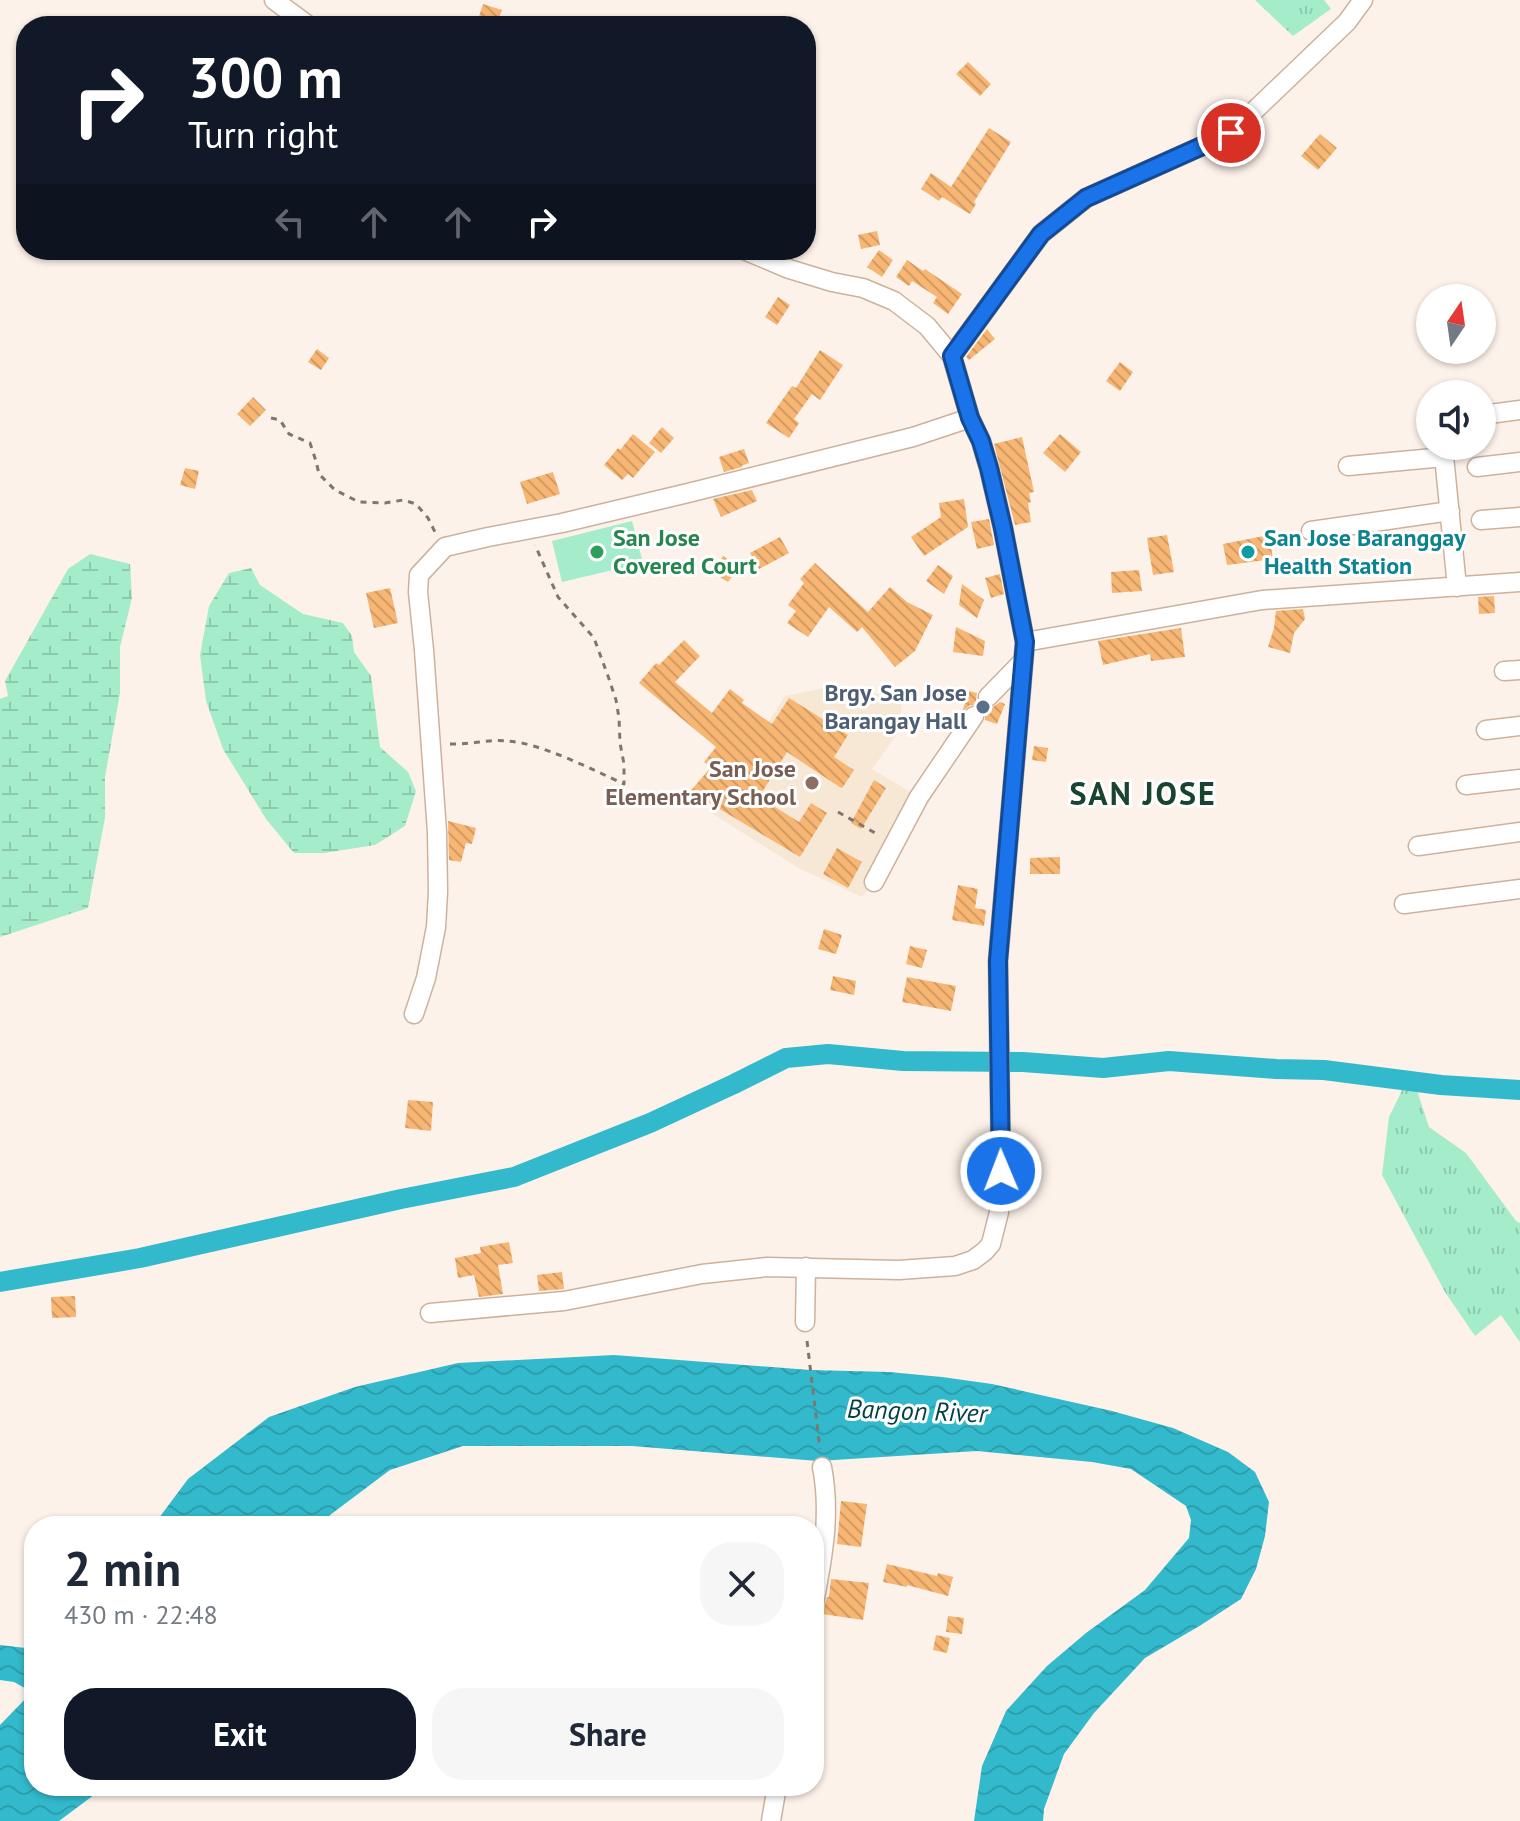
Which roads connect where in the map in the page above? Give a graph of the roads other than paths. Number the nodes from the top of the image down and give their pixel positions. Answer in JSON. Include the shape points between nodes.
{"nodes":[{"id":1,"x":274,"y":0,"type":"edge"},
{"id":2,"x":1363,"y":0,"type":"edge"},
{"id":3,"x":296,"y":16,"type":"edge"},
{"id":4,"x":768,"y":260,"type":"edge"},
{"id":5,"x":952,"y":356,"type":"junction"},
{"id":6,"x":1520,"y":410,"type":"edge"},
{"id":7,"x":1496,"y":413,"type":"edge"},
{"id":8,"x":970,"y":418,"type":"junction"},
{"id":9,"x":1416,"y":455,"type":"edge"},
{"id":10,"x":1444,"y":460,"type":"edge"},
{"id":11,"x":1520,"y":462,"type":"edge"},
{"id":12,"x":1348,"y":466,"type":"dead end"},
{"id":13,"x":1477,"y":467,"type":"dead end"},
{"id":14,"x":1450,"y":511,"type":"junction"},
{"id":15,"x":1520,"y":517,"type":"edge"},
{"id":16,"x":1481,"y":520,"type":"dead end"},
{"id":17,"x":1311,"y":531,"type":"dead end"},
{"id":18,"x":1520,"y":582,"type":"edge"},
{"id":19,"x":1457,"y":587,"type":"junction"},
{"id":20,"x":1024,"y":652,"type":"junction"},
{"id":21,"x":988,"y":697,"type":"dead end"},
{"id":22,"x":974,"y":716,"type":"dead end"},
{"id":23,"x":1520,"y":726,"type":"edge"},
{"id":24,"x":1486,"y":730,"type":"dead end"},
{"id":25,"x":1520,"y":779,"type":"edge"},
{"id":26,"x":1466,"y":785,"type":"dead end"},
{"id":27,"x":1520,"y":832,"type":"edge"},
{"id":28,"x":1418,"y":846,"type":"dead end"},
{"id":29,"x":874,"y":882,"type":"dead end"},
{"id":30,"x":1520,"y":889,"type":"edge"},
{"id":31,"x":1404,"y":904,"type":"dead end"},
{"id":32,"x":414,"y":1014,"type":"dead end"},
{"id":33,"x":806,"y":1267,"type":"junction"},
{"id":34,"x":430,"y":1313,"type":"dead end"},
{"id":35,"x":805,"y":1322,"type":"road end"},
{"id":36,"x":822,"y":1467,"type":"road end"},
{"id":37,"x":824,"y":1545,"type":"edge"},
{"id":38,"x":775,"y":1796,"type":"edge"},
{"id":39,"x":771,"y":1821,"type":"edge"}],
"edges":[{"from":1,"to":3,"type":"street"},
{"from":2,"to":5,"type":"street","via":[[1347,22],[1231,133],[1086,198],[1041,234]]},
{"from":4,"to":5,"type":"street","via":[[894,301],[927,326]]},
{"from":5,"to":8,"type":"street"},
{"from":6,"to":7,"type":"street"},
{"from":8,"to":20,"type":"street","via":[[1003,528]]},
{"from":8,"to":32,"type":"street","via":[[913,437],[445,547],[419,575],[437,832],[437,915]]},
{"from":9,"to":12,"type":"street"},
{"from":10,"to":14,"type":"street"},
{"from":11,"to":13,"type":"street"},
{"from":14,"to":17,"type":"street"},
{"from":14,"to":19,"type":"street"},
{"from":15,"to":16,"type":"street"},
{"from":18,"to":19,"type":"street"},
{"from":19,"to":20,"type":"street","via":[[1262,600]]},
{"from":20,"to":21,"type":"street"},
{"from":20,"to":33,"type":"street","via":[[998,961],[1001,1171],[991,1244],[973,1260],[955,1266]]},
{"from":22,"to":29,"type":"street","via":[[919,797]]},
{"from":23,"to":24,"type":"street"},
{"from":25,"to":26,"type":"street"},
{"from":27,"to":28,"type":"street"},
{"from":30,"to":31,"type":"street"},
{"from":33,"to":34,"type":"street","via":[[702,1274],[564,1301]]},
{"from":33,"to":35,"type":"street"},
{"from":36,"to":37,"type":"street"},
{"from":38,"to":39,"type":"street"}]}
